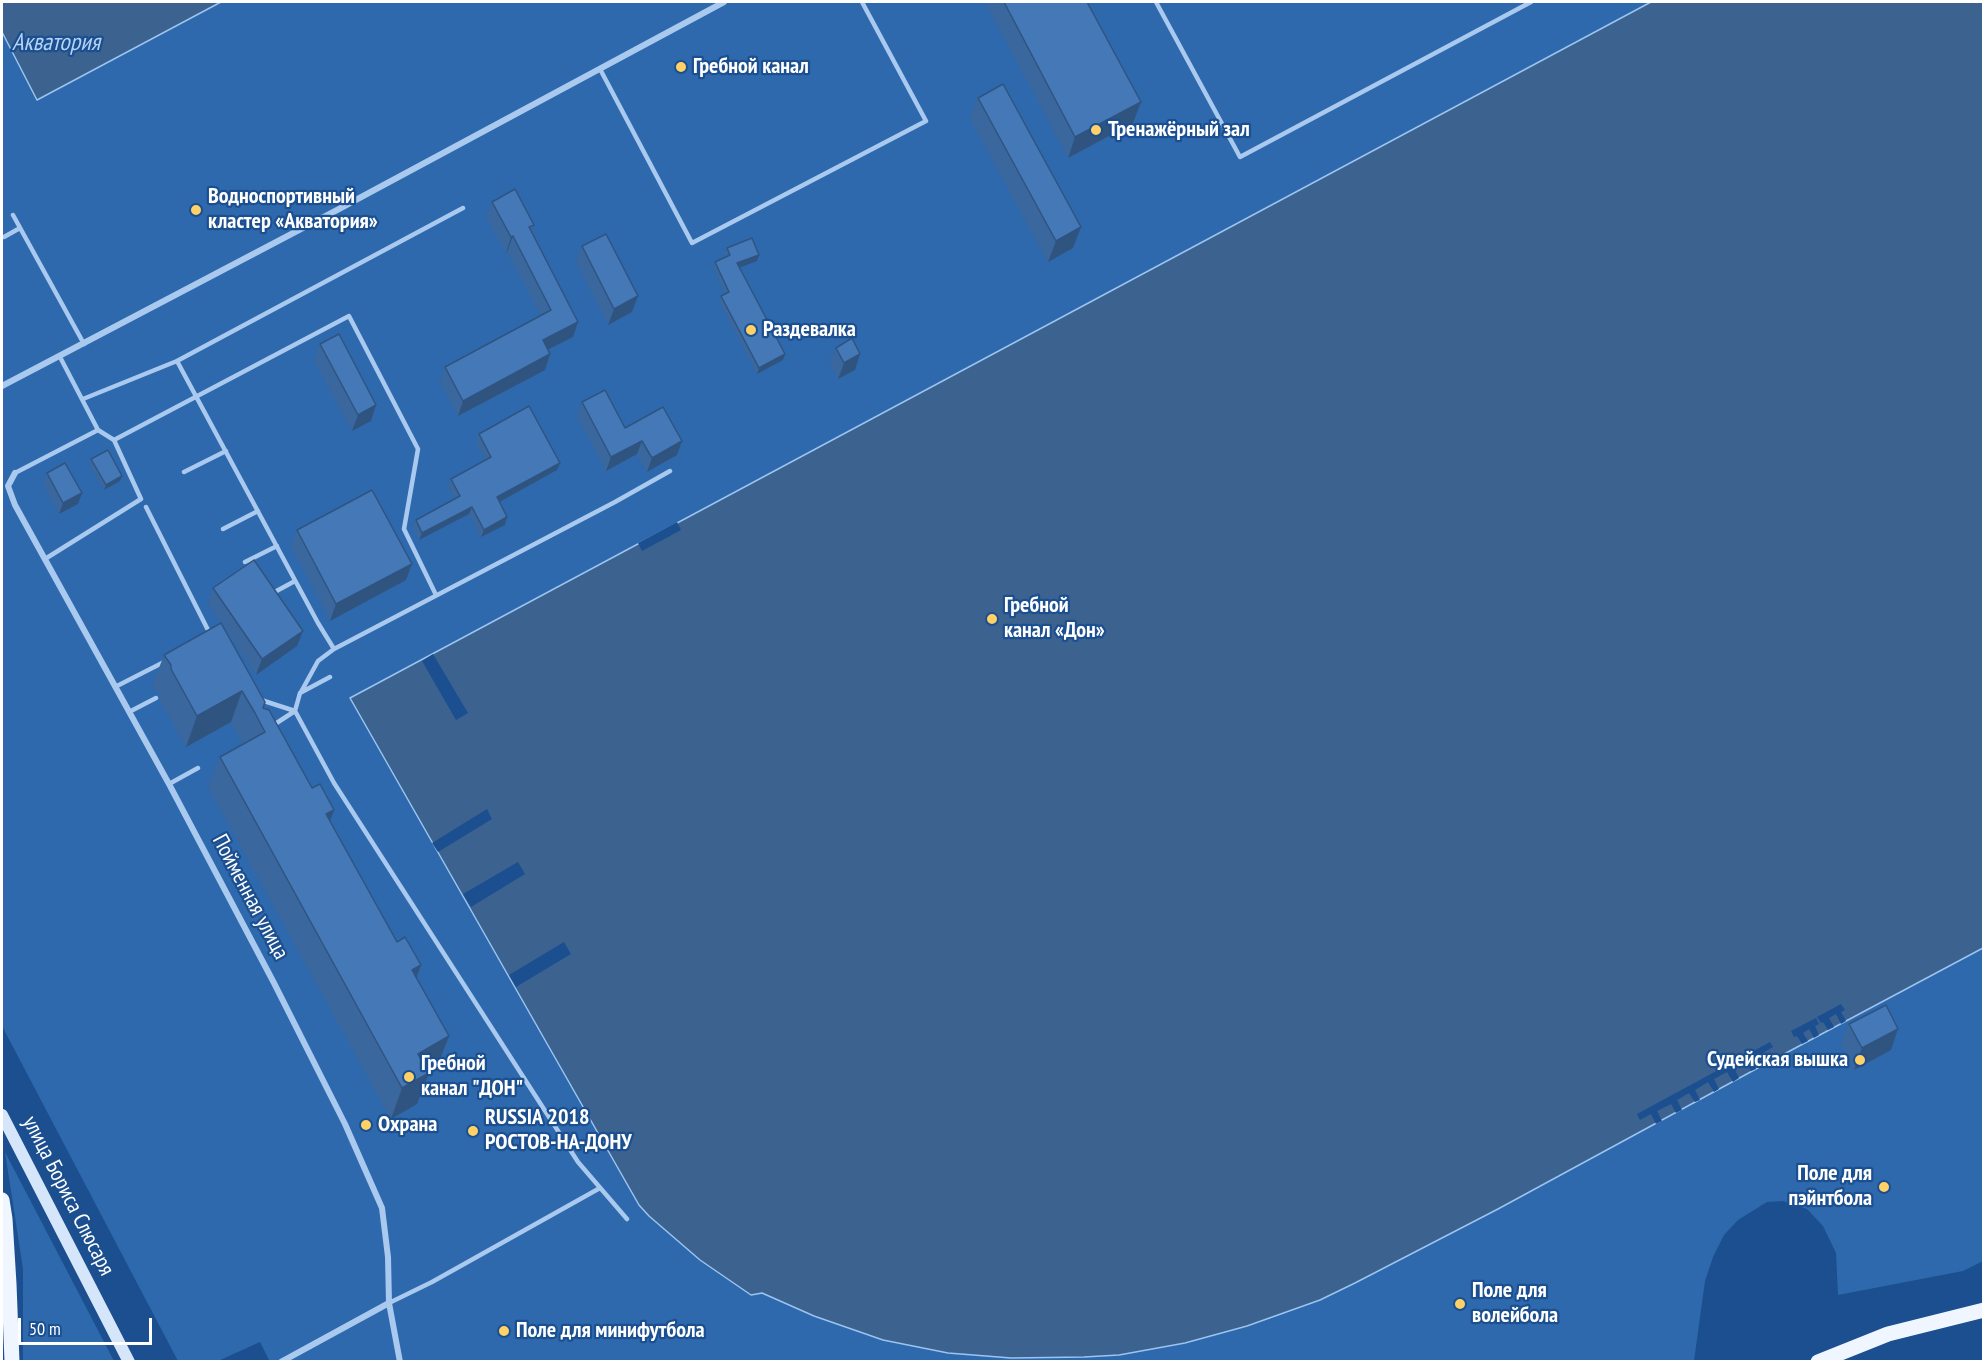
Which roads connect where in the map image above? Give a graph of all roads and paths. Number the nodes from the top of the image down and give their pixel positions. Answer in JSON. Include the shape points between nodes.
{"nodes":[{"id":1,"x":724,"y":2,"type":"edge"},
{"id":2,"x":862,"y":2,"type":"edge"},
{"id":3,"x":1156,"y":2,"type":"edge"},
{"id":4,"x":1531,"y":2,"type":"edge"},
{"id":5,"x":600,"y":69,"type":"junction"},
{"id":6,"x":464,"y":208,"type":"dead end"},
{"id":7,"x":13,"y":215,"type":"dead end"},
{"id":8,"x":20,"y":228,"type":"junction"},
{"id":9,"x":4,"y":237,"type":"dead end"},
{"id":10,"x":84,"y":344,"type":"junction"},
{"id":11,"x":60,"y":357,"type":"junction"},
{"id":12,"x":177,"y":361,"type":"junction"},
{"id":13,"x":2,"y":386,"type":"edge"},
{"id":14,"x":197,"y":397,"type":"junction"},
{"id":15,"x":83,"y":399,"type":"junction"},
{"id":16,"x":98,"y":429,"type":"junction"},
{"id":17,"x":114,"y":440,"type":"junction"},
{"id":18,"x":226,"y":451,"type":"junction"},
{"id":19,"x":670,"y":471,"type":"dead end"},
{"id":20,"x":184,"y":472,"type":"dead end"},
{"id":21,"x":15,"y":473,"type":"joint"},
{"id":22,"x":146,"y":507,"type":"dead end"},
{"id":23,"x":258,"y":511,"type":"junction"},
{"id":24,"x":223,"y":529,"type":"dead end"},
{"id":25,"x":277,"y":546,"type":"junction"},
{"id":26,"x":45,"y":559,"type":"junction"},
{"id":27,"x":246,"y":562,"type":"edge"},
{"id":28,"x":296,"y":581,"type":"junction"},
{"id":29,"x":436,"y":595,"type":"junction"},
{"id":30,"x":267,"y":596,"type":"edge"},
{"id":31,"x":201,"y":642,"type":"edge"},
{"id":32,"x":334,"y":649,"type":"junction"},
{"id":33,"x":171,"y":658,"type":"edge"},
{"id":34,"x":330,"y":677,"type":"dead end"},
{"id":35,"x":116,"y":687,"type":"junction"},
{"id":36,"x":255,"y":692,"type":"edge"},
{"id":37,"x":300,"y":693,"type":"junction"},
{"id":38,"x":156,"y":698,"type":"dead end"},
{"id":39,"x":295,"y":711,"type":"junction"},
{"id":40,"x":129,"y":712,"type":"junction"},
{"id":41,"x":265,"y":731,"type":"edge"},
{"id":42,"x":198,"y":768,"type":"dead end"},
{"id":43,"x":169,"y":784,"type":"junction"},
{"id":44,"x":2,"y":1115,"type":"edge"},
{"id":45,"x":600,"y":1188,"type":"junction"},
{"id":46,"x":2,"y":1200,"type":"edge"},
{"id":47,"x":627,"y":1219,"type":"dead end"},
{"id":48,"x":389,"y":1303,"type":"junction"},
{"id":49,"x":1983,"y":1310,"type":"edge"},
{"id":50,"x":12,"y":1362,"type":"edge"},
{"id":51,"x":129,"y":1362,"type":"edge"},
{"id":52,"x":281,"y":1362,"type":"edge"},
{"id":53,"x":400,"y":1362,"type":"edge"},
{"id":54,"x":1818,"y":1362,"type":"edge"}],
"edges":[{"from":1,"to":5,"type":"street"},
{"from":2,"to":5,"type":"lane","via":[[926,121],[692,243]]},
{"from":3,"to":4,"type":"lane","via":[[1240,157]]},
{"from":5,"to":10,"type":"street"},
{"from":6,"to":12,"type":"lane"},
{"from":7,"to":8,"type":"lane"},
{"from":8,"to":9,"type":"lane"},
{"from":8,"to":10,"type":"lane"},
{"from":10,"to":11,"type":"street"},
{"from":11,"to":13,"type":"street"},
{"from":11,"to":15,"type":"lane"},
{"from":12,"to":14,"type":"lane"},
{"from":12,"to":15,"type":"lane"},
{"from":14,"to":17,"type":"lane"},
{"from":14,"to":18,"type":"lane"},
{"from":14,"to":29,"type":"lane","via":[[349,316],[418,448],[404,529]]},
{"from":15,"to":16,"type":"lane"},
{"from":16,"to":17,"type":"lane"},
{"from":16,"to":21,"type":"lane"},
{"from":17,"to":26,"type":"lane","via":[[141,499]]},
{"from":18,"to":20,"type":"lane"},
{"from":18,"to":23,"type":"lane"},
{"from":19,"to":29,"type":"lane"},
{"from":21,"to":26,"type":"street","name":"Пойменная улица","via":[[8,486]]},
{"from":22,"to":31,"type":"lane","via":[[211,636]]},
{"from":23,"to":24,"type":"lane"},
{"from":23,"to":25,"type":"lane"},
{"from":25,"to":27,"type":"lane"},
{"from":25,"to":28,"type":"lane"},
{"from":26,"to":35,"type":"street","name":"Пойменная улица"},
{"from":28,"to":30,"type":"lane"},
{"from":28,"to":32,"type":"lane"},
{"from":29,"to":32,"type":"lane"},
{"from":32,"to":37,"type":"lane","via":[[318,661]]},
{"from":33,"to":35,"type":"lane"},
{"from":34,"to":37,"type":"lane"},
{"from":35,"to":40,"type":"street","name":"Пойменная улица"},
{"from":36,"to":39,"type":"lane","via":[[262,701]]},
{"from":37,"to":39,"type":"lane"},
{"from":38,"to":40,"type":"lane"},
{"from":39,"to":41,"type":"lane"},
{"from":39,"to":45,"type":"lane","via":[[334,783],[578,1162]]},
{"from":40,"to":43,"type":"street","name":"Пойменная улица"},
{"from":42,"to":43,"type":"lane"},
{"from":43,"to":48,"type":"street","name":"Пойменная улица","via":[[345,1124],[382,1208]]},
{"from":44,"to":51,"type":"main road","name":"улица Бориса Слюсаря"},
{"from":45,"to":47,"type":"lane"},
{"from":45,"to":48,"type":"lane"},
{"from":46,"to":50,"type":"main road"},
{"from":48,"to":52,"type":"street"},
{"from":48,"to":53,"type":"street","name":"Пойменная улица"},
{"from":49,"to":54,"type":"main road","via":[[1888,1334]]}]}
